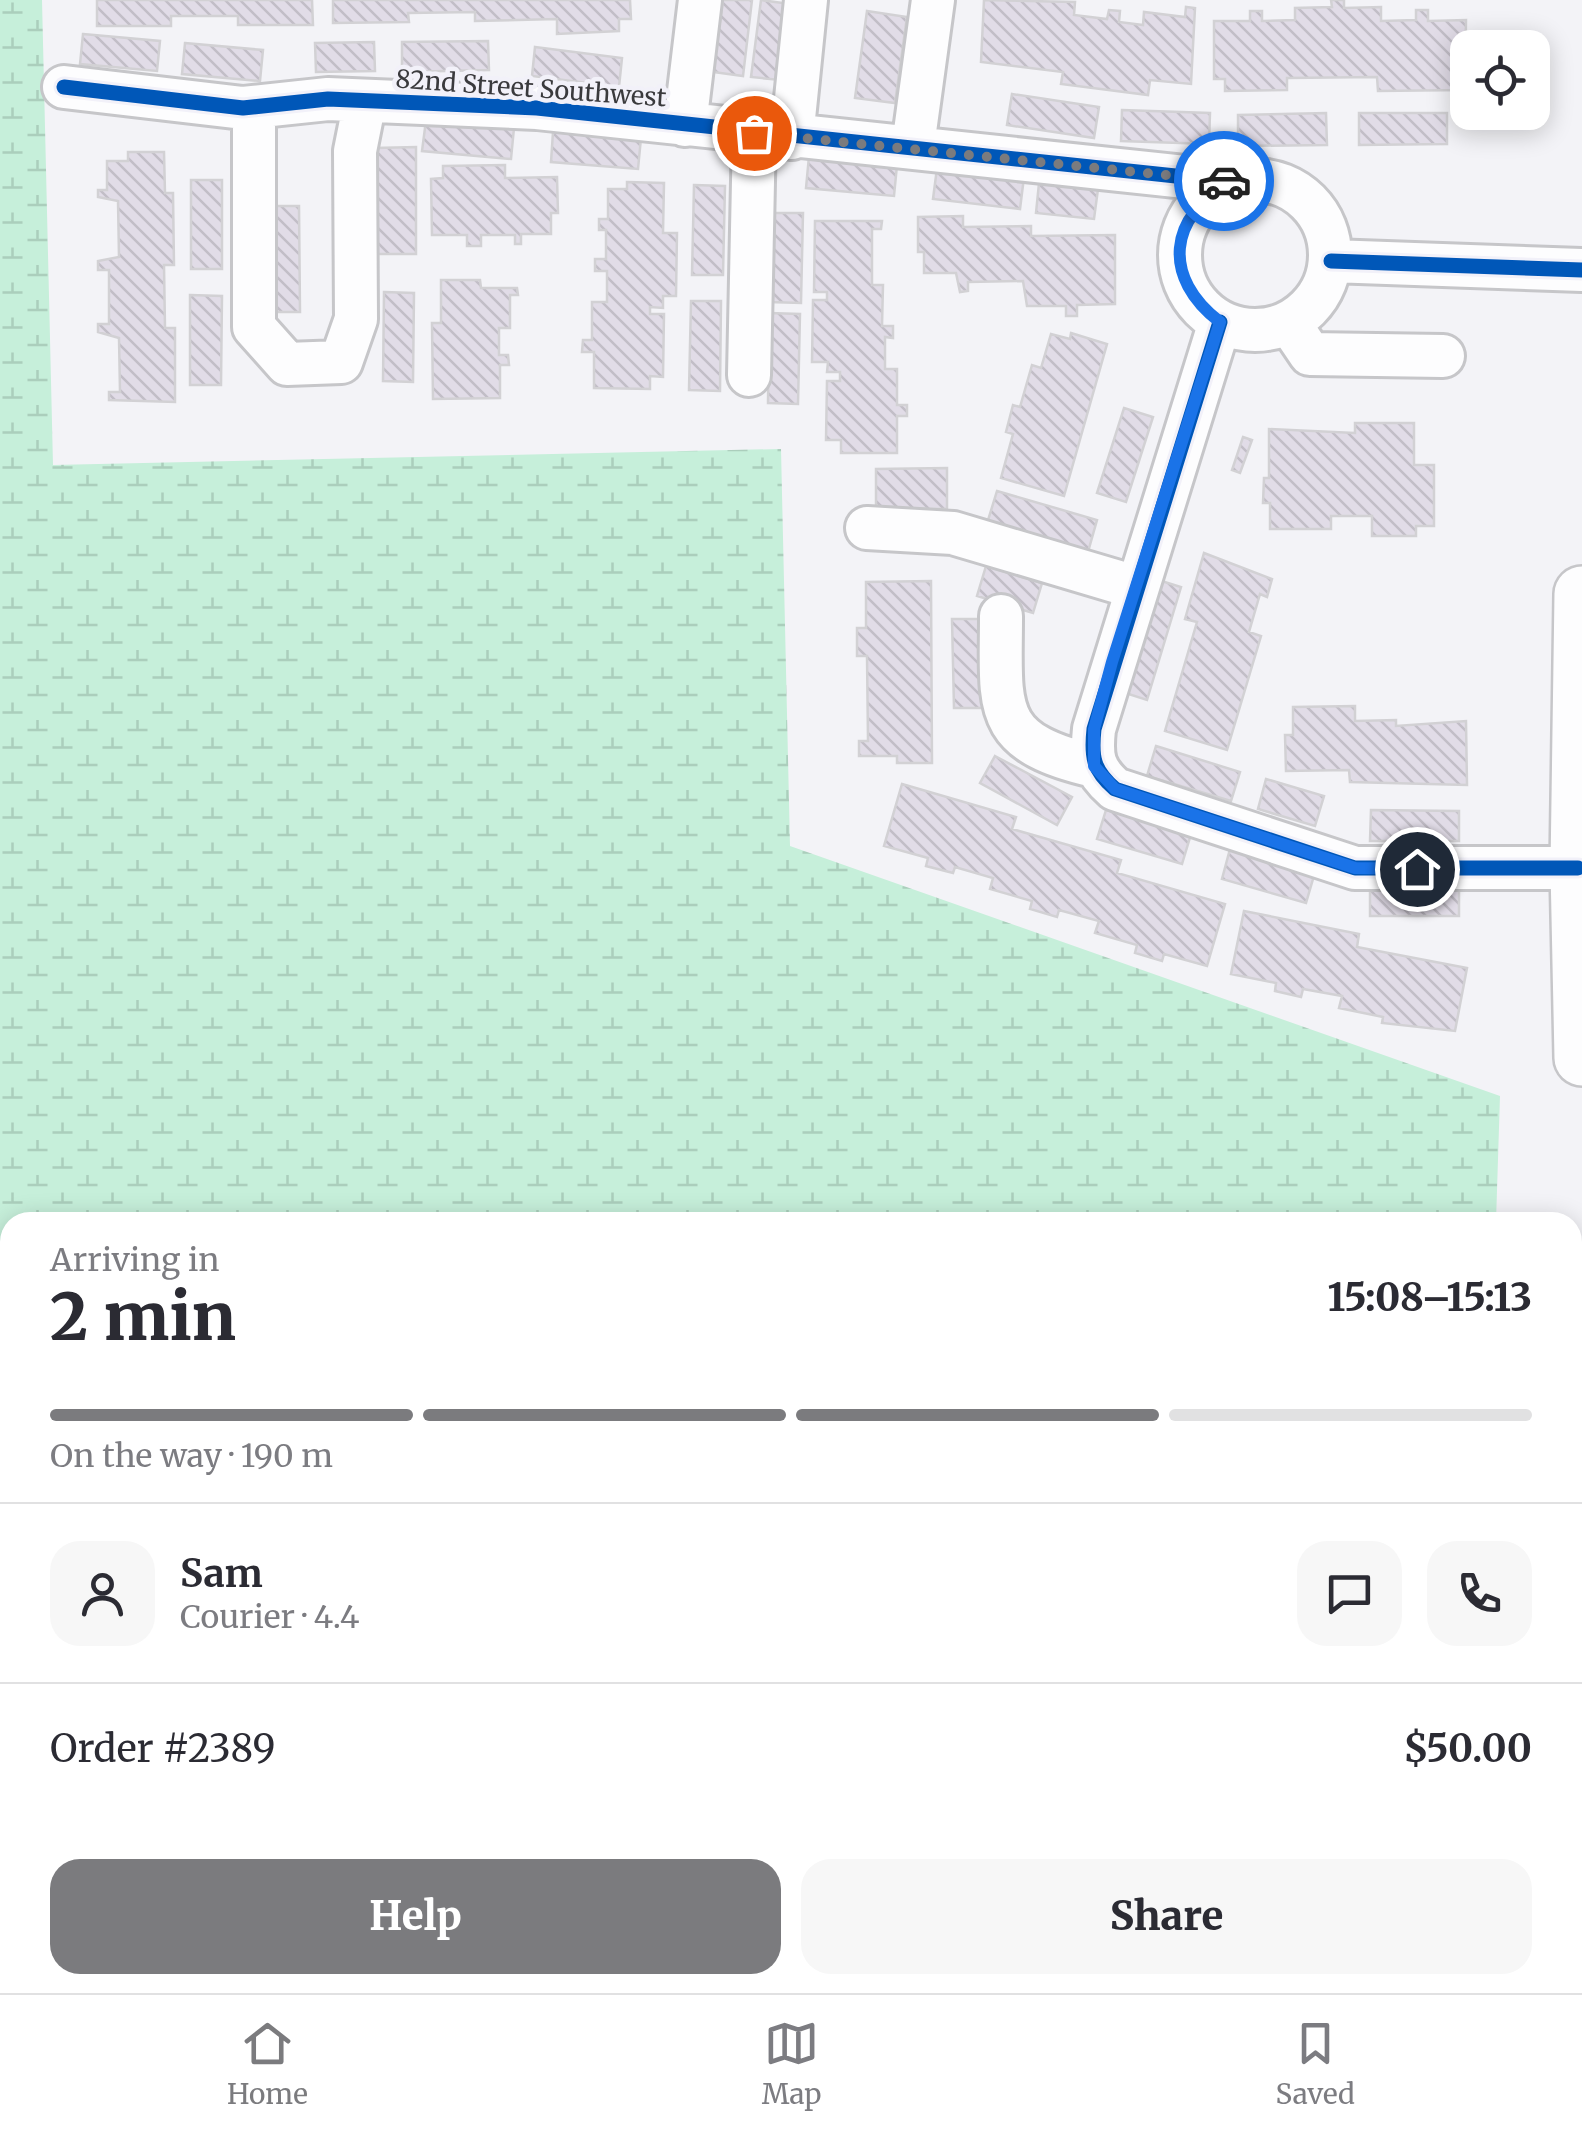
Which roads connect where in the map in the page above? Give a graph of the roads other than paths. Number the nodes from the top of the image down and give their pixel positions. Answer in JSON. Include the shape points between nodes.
{"nodes":[{"id":1,"x":700,"y":0,"type":"edge"},
{"id":2,"x":806,"y":0,"type":"edge"},
{"id":3,"x":933,"y":0,"type":"edge"},
{"id":4,"x":64,"y":87,"type":"dead end"},
{"id":5,"x":365,"y":101,"type":"junction"},
{"id":6,"x":254,"y":107,"type":"junction"},
{"id":7,"x":685,"y":125,"type":"junction"},
{"id":8,"x":773,"y":135,"type":"junction"},
{"id":9,"x":913,"y":146,"type":"junction"},
{"id":10,"x":1232,"y":182,"type":"junction"},
{"id":11,"x":1331,"y":261,"type":"junction"},
{"id":12,"x":1582,"y":270,"type":"edge"},
{"id":13,"x":1220,"y":322,"type":"junction"},
{"id":14,"x":1289,"y":323,"type":"junction"},
{"id":15,"x":1443,"y":356,"type":"dead end"},
{"id":16,"x":749,"y":375,"type":"dead end"},
{"id":17,"x":867,"y":528,"type":"dead end"},
{"id":18,"x":1136,"y":587,"type":"junction"},
{"id":19,"x":1582,"y":594,"type":"edge"},
{"id":20,"x":1001,"y":616,"type":"dead end"},
{"id":21,"x":1094,"y":766,"type":"junction"},
{"id":22,"x":1578,"y":868,"type":"junction"},
{"id":23,"x":1582,"y":1058,"type":"edge"}],
"edges":[{"from":1,"to":7,"type":"street"},
{"from":2,"to":8,"type":"street"},
{"from":3,"to":9,"type":"street"},
{"from":4,"to":6,"type":"street","name":"82nd Street Southwest"},
{"from":5,"to":6,"type":"street","name":"82nd Street Southwest"},
{"from":5,"to":6,"type":"street","via":[[355,150],[356,318],[341,362],[287,364],[254,327]]},
{"from":5,"to":7,"type":"street","name":"82nd Street Southwest","via":[[537,108]]},
{"from":7,"to":8,"type":"street","name":"82nd Street Southwest"},
{"from":8,"to":9,"type":"street","name":"82nd Street Southwest"},
{"from":8,"to":16,"type":"street"},
{"from":9,"to":10,"type":"street","name":"82nd Street Southwest"},
{"from":10,"to":11,"type":"street","via":[[1281,183],[1302,196],[1329,236]]},
{"from":10,"to":13,"type":"street","via":[[1192,212],[1181,236],[1186,286]]},
{"from":11,"to":12,"type":"street"},
{"from":11,"to":14,"type":"street","via":[[1310,308]]},
{"from":13,"to":14,"type":"street","via":[[1243,330]]},
{"from":13,"to":18,"type":"street"},
{"from":14,"to":15,"type":"street","via":[[1310,354]]},
{"from":17,"to":18,"type":"street","via":[[953,533]]},
{"from":18,"to":21,"type":"street","via":[[1094,729]]},
{"from":19,"to":22,"type":"main road"},
{"from":20,"to":21,"type":"street","via":[[1001,696],[1008,721],[1055,757]]},
{"from":21,"to":22,"type":"street","via":[[1115,789],[1355,868]]},
{"from":22,"to":23,"type":"main road"}]}
